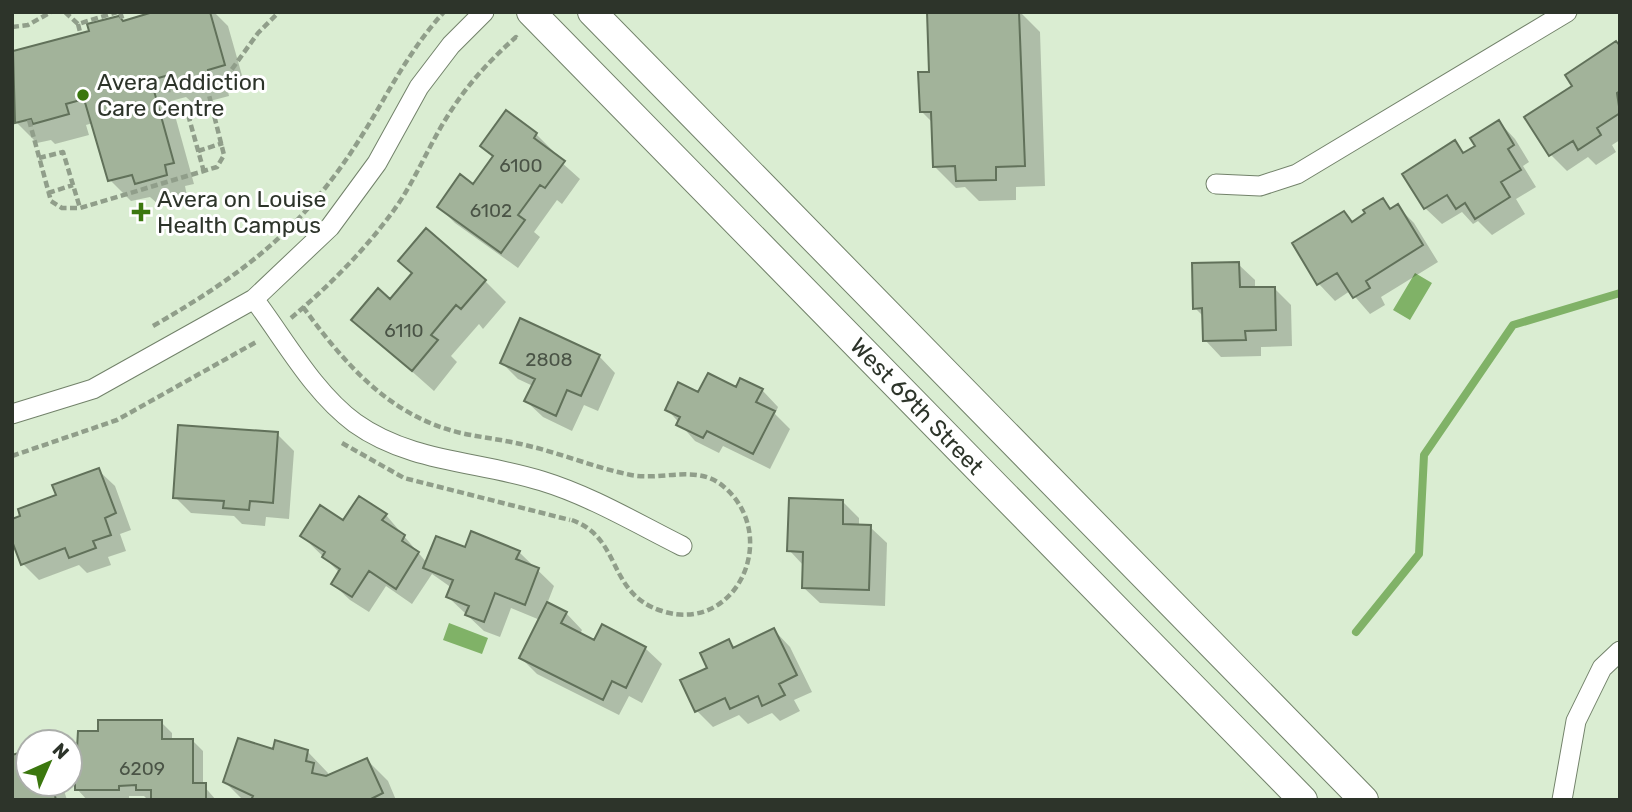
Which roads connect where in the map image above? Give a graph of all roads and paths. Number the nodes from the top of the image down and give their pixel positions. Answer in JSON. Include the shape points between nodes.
{"nodes":[{"id":1,"x":51,"y":12,"type":"edge"},
{"id":2,"x":65,"y":12,"type":"edge"},
{"id":3,"x":119,"y":12,"type":"edge"},
{"id":4,"x":279,"y":12,"type":"edge"},
{"id":5,"x":444,"y":12,"type":"edge"},
{"id":6,"x":484,"y":12,"type":"edge"},
{"id":7,"x":531,"y":12,"type":"edge"},
{"id":8,"x":592,"y":12,"type":"edge"},
{"id":9,"x":1567,"y":12,"type":"edge"},
{"id":10,"x":122,"y":21,"type":"dead end"},
{"id":11,"x":78,"y":24,"type":"junction"},
{"id":12,"x":12,"y":27,"type":"edge"},
{"id":13,"x":80,"y":32,"type":"dead end"},
{"id":14,"x":206,"y":83,"type":"junction"},
{"id":15,"x":153,"y":90,"type":"dead end"},
{"id":16,"x":214,"y":110,"type":"junction"},
{"id":17,"x":29,"y":120,"type":"dead end"},
{"id":18,"x":223,"y":143,"type":"junction"},
{"id":19,"x":198,"y":151,"type":"junction"},
{"id":20,"x":39,"y":158,"type":"junction"},
{"id":21,"x":204,"y":172,"type":"junction"},
{"id":22,"x":1216,"y":184,"type":"dead end"},
{"id":23,"x":73,"y":186,"type":"junction"},
{"id":24,"x":48,"y":193,"type":"junction"},
{"id":25,"x":80,"y":208,"type":"junction"},
{"id":26,"x":254,"y":299,"type":"junction"},
{"id":27,"x":153,"y":326,"type":"dead end"},
{"id":28,"x":12,"y":414,"type":"edge"},
{"id":29,"x":682,"y":546,"type":"dead end"},
{"id":30,"x":1620,"y":651,"type":"edge"},
{"id":31,"x":1303,"y":800,"type":"edge"},
{"id":32,"x":1364,"y":800,"type":"edge"},
{"id":33,"x":1562,"y":800,"type":"edge"}],
"edges":[{"from":1,"to":12,"type":"path","via":[[28,25]]},
{"from":2,"to":11,"type":"path"},
{"from":3,"to":10,"type":"path"},
{"from":3,"to":11,"type":"path"},
{"from":4,"to":14,"type":"path","via":[[248,45],[232,71]]},
{"from":5,"to":27,"type":"path","via":[[407,58],[360,137],[306,213],[244,270]]},
{"from":6,"to":26,"type":"street","via":[[419,88],[377,163],[330,227]]},
{"from":7,"to":31,"type":"main road","name":"West 69th Street"},
{"from":8,"to":32,"type":"main road","name":"West 69th Street"},
{"from":9,"to":22,"type":"street","via":[[1297,174],[1260,186]]},
{"from":11,"to":13,"type":"path"},
{"from":14,"to":15,"type":"path"},
{"from":14,"to":16,"type":"path"},
{"from":16,"to":18,"type":"path"},
{"from":16,"to":19,"type":"path","via":[[189,118]]},
{"from":17,"to":20,"type":"path"},
{"from":18,"to":19,"type":"path"},
{"from":18,"to":21,"type":"path","via":[[223,162]]},
{"from":19,"to":21,"type":"path"},
{"from":20,"to":23,"type":"path","via":[[63,152]]},
{"from":20,"to":24,"type":"path"},
{"from":21,"to":25,"type":"path"},
{"from":23,"to":24,"type":"path"},
{"from":23,"to":25,"type":"path"},
{"from":24,"to":25,"type":"path","via":[[62,208]]},
{"from":26,"to":28,"type":"street","via":[[93,388]]},
{"from":26,"to":29,"type":"street","via":[[323,392],[355,423],[408,452],[541,481],[589,499]]},
{"from":30,"to":33,"type":"street","via":[[1602,668],[1576,721]]}]}
